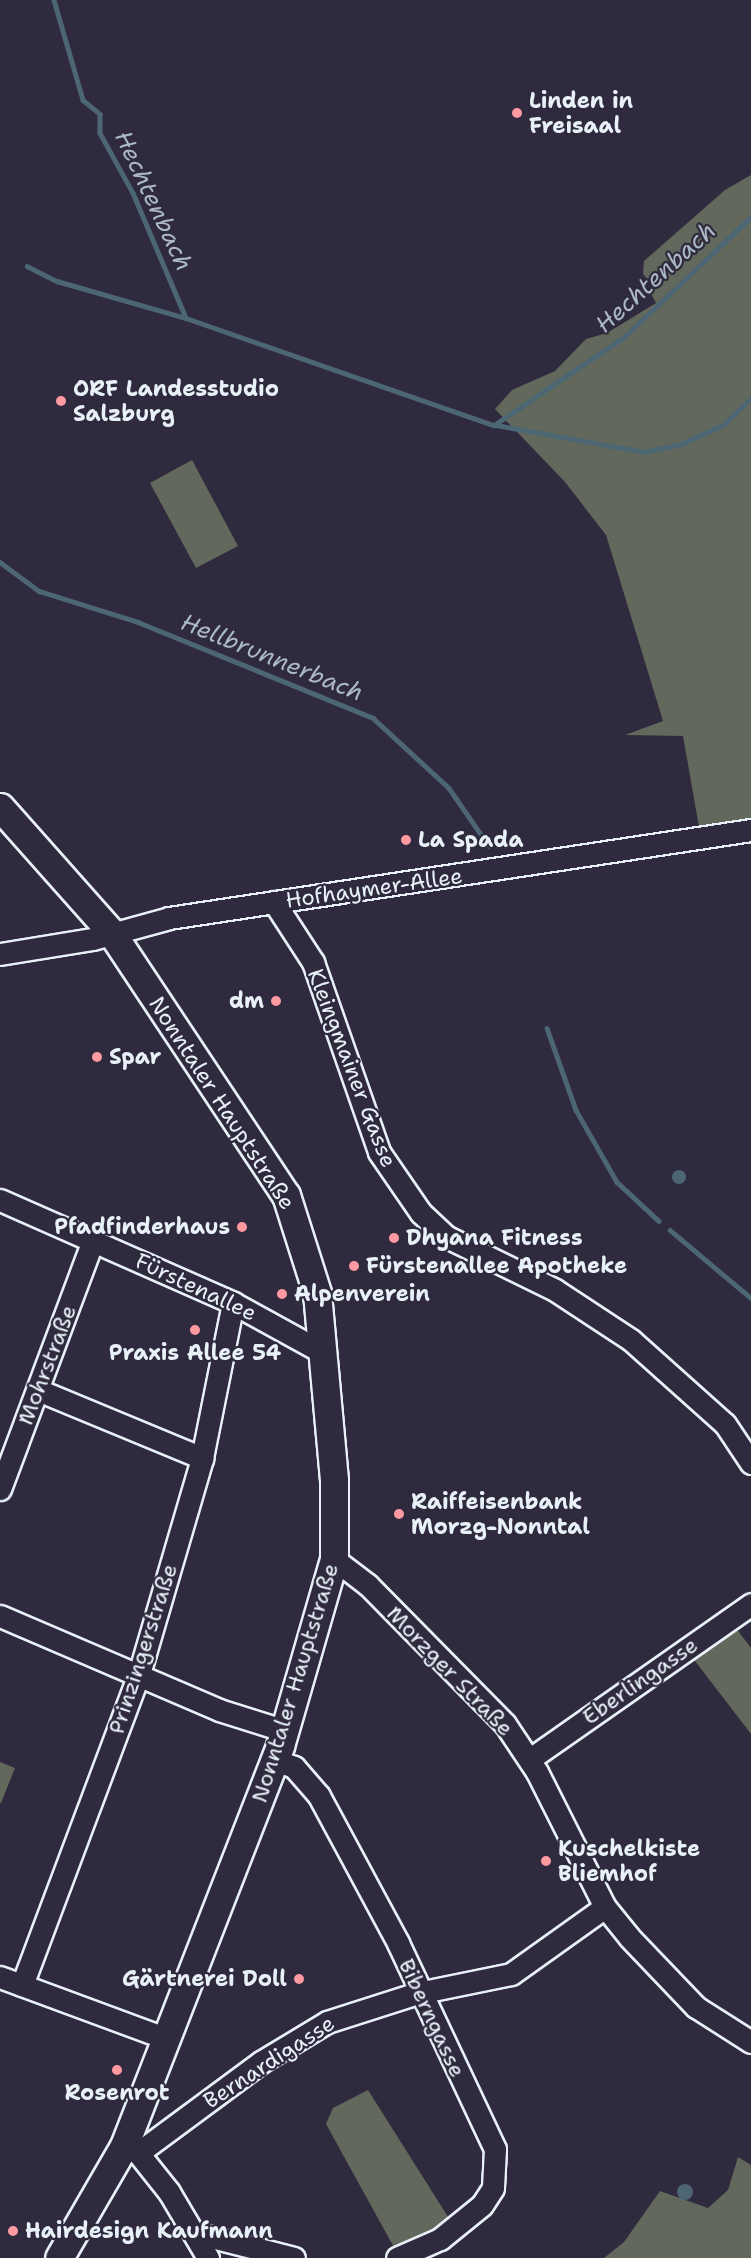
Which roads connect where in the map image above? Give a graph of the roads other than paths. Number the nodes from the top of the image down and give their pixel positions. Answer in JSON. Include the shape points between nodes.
{"nodes":[{"id":1,"x":0,"y":807,"type":"edge"},
{"id":2,"x":751,"y":830,"type":"edge"},
{"id":3,"x":274,"y":902,"type":"junction"},
{"id":4,"x":111,"y":932,"type":"junction"},
{"id":5,"x":0,"y":954,"type":"edge"},
{"id":6,"x":0,"y":1200,"type":"edge"},
{"id":7,"x":93,"y":1240,"type":"junction"},
{"id":8,"x":233,"y":1303,"type":"junction"},
{"id":9,"x":322,"y":1352,"type":"junction"},
{"id":10,"x":38,"y":1390,"type":"junction"},
{"id":11,"x":202,"y":1458,"type":"junction"},
{"id":12,"x":751,"y":1463,"type":"edge"},
{"id":13,"x":0,"y":1489,"type":"edge"},
{"id":14,"x":334,"y":1560,"type":"junction"},
{"id":15,"x":751,"y":1604,"type":"edge"},
{"id":16,"x":0,"y":1616,"type":"edge"},
{"id":17,"x":138,"y":1674,"type":"junction"},
{"id":18,"x":286,"y":1731,"type":"junction"},
{"id":19,"x":530,"y":1759,"type":"junction"},
{"id":20,"x":275,"y":1760,"type":"junction"},
{"id":21,"x":605,"y":1907,"type":"junction"},
{"id":22,"x":0,"y":1977,"type":"edge"},
{"id":23,"x":22,"y":1985,"type":"junction"},
{"id":24,"x":418,"y":1993,"type":"junction"},
{"id":25,"x":168,"y":2039,"type":"junction"},
{"id":26,"x":751,"y":2042,"type":"edge"},
{"id":27,"x":131,"y":2150,"type":"junction"},
{"id":28,"x":196,"y":2233,"type":"junction"},
{"id":29,"x":59,"y":2258,"type":"edge"},
{"id":30,"x":208,"y":2258,"type":"edge"},
{"id":31,"x":294,"y":2258,"type":"edge"},
{"id":32,"x":397,"y":2258,"type":"edge"}],
"edges":[{"from":1,"to":4,"type":"main road","name":"Nonntaler Hauptstraße"},
{"from":2,"to":3,"type":"street","name":"Hofhaymer-Allee"},
{"from":3,"to":4,"type":"street","name":"Hofhaymer-Allee"},
{"from":3,"to":12,"type":"street","name":"Kleingmainer Gasse","via":[[313,962],[379,1152],[421,1213],[447,1237],[555,1290],[631,1340],[725,1424]]},
{"from":4,"to":5,"type":"street","name":"Hofhaymer-Allee"},
{"from":4,"to":9,"type":"main road","name":"Nonntaler Hauptstraße","via":[[286,1195],[317,1293]]},
{"from":6,"to":7,"type":"street","name":"Fürstenallee"},
{"from":7,"to":8,"type":"street","name":"Fürstenallee"},
{"from":7,"to":10,"type":"street","name":"Mohrstraße"},
{"from":8,"to":9,"type":"street","name":"Fürstenallee"},
{"from":8,"to":11,"type":"street","name":"Prinzingerstraße"},
{"from":9,"to":14,"type":"main road","name":"Nonntaler Hauptstraße","via":[[334,1480]]},
{"from":10,"to":11,"type":"street"},
{"from":10,"to":13,"type":"street","name":"Mohrstraße"},
{"from":11,"to":17,"type":"street","name":"Prinzingerstraße"},
{"from":14,"to":18,"type":"main road","name":"Nonntaler Hauptstraße"},
{"from":14,"to":19,"type":"street","name":"Morzger Straße","via":[[360,1578],[474,1690]]},
{"from":15,"to":19,"type":"street","name":"Eberlingasse"},
{"from":16,"to":17,"type":"street"},
{"from":17,"to":18,"type":"street"},
{"from":17,"to":23,"type":"street","name":"Prinzingerstraße"},
{"from":18,"to":20,"type":"main road","name":"Nonntaler Hauptstraße"},
{"from":19,"to":21,"type":"street","name":"Morzger Straße"},
{"from":20,"to":24,"type":"street","name":"Biberngasse","via":[[294,1767],[319,1796]]},
{"from":20,"to":25,"type":"main road","name":"Nonntaler Hauptstraße"},
{"from":21,"to":24,"type":"street","name":"Bernardigasse","via":[[511,1974]]},
{"from":21,"to":26,"type":"street","name":"Morzger Straße","via":[[696,2007]]},
{"from":22,"to":23,"type":"street"},
{"from":23,"to":25,"type":"street"},
{"from":24,"to":27,"type":"street","name":"Bernardigasse","via":[[327,2022]]},
{"from":24,"to":32,"type":"street","name":"Biberngasse","via":[[495,2149],[498,2167],[488,2196],[458,2227]]},
{"from":25,"to":27,"type":"main road","name":"Nonntaler Hauptstraße"},
{"from":27,"to":28,"type":"street"},
{"from":27,"to":29,"type":"main road","name":"Nonntaler Hauptstraße"},
{"from":28,"to":30,"type":"street"},
{"from":28,"to":31,"type":"street"}]}
